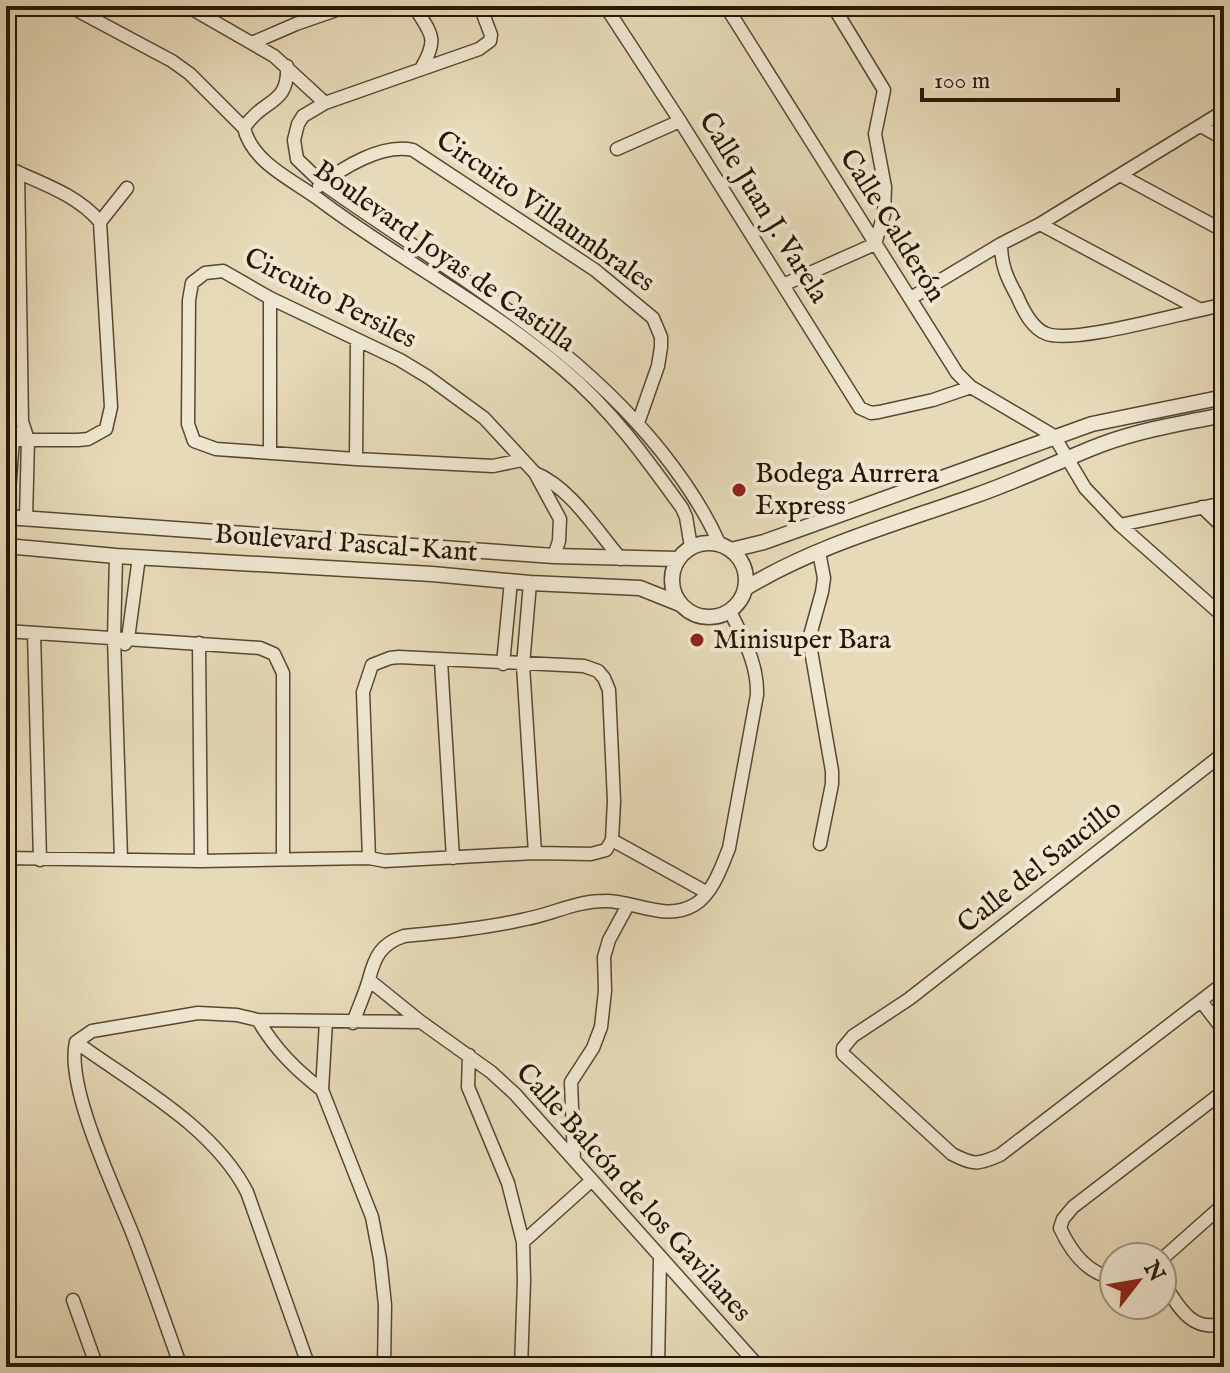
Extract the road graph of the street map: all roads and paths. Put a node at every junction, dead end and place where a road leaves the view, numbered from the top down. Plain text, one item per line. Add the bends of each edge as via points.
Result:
1 (69, 6) edge
2 (187, 6) edge
3 (348, 6) edge
4 (414, 6) edge
5 (480, 6) edge
6 (605, 6) edge
7 (726, 6) edge
8 (833, 6) edge
9 (252, 43) junction
10 (287, 66) junction
11 (422, 67) junction
12 (325, 103) junction
13 (1224, 111) edge
14 (680, 121) junction
15 (1201, 126) junction
16 (244, 128) junction
17 (1224, 139) edge
18 (617, 149) dead end
19 (12, 170) edge
20 (1120, 175) junction
21 (322, 183) junction
22 (127, 188) dead end
23 (310, 193) junction
24 (100, 222) junction
25 (1040, 224) junction
26 (1224, 231) edge
27 (875, 244) junction
28 (1001, 244) junction
29 (783, 285) junction
30 (270, 298) junction
31 (911, 298) junction
32 (1224, 305) edge
33 (1199, 309) junction
34 (357, 342) junction
35 (971, 387) junction
36 (1224, 397) edge
37 (1224, 415) edge
38 (22, 421) junction
39 (638, 423) junction
40 (1054, 436) junction
41 (9, 440) edge
42 (28, 440) junction
43 (270, 453) junction
44 (356, 459) junction
45 (522, 460) junction
46 (1068, 460) junction
47 (535, 473) junction
48 (1224, 503) edge
49 (1202, 507) junction
50 (6, 517) edge
51 (26, 518) junction
52 (1120, 525) junction
53 (1224, 528) edge
54 (6, 546) edge
55 (434, 547) junction
56 (691, 547) junction
57 (725, 547) junction
58 (819, 552) junction
59 (116, 556) junction
60 (554, 556) junction
61 (139, 557) junction
62 (621, 559) junction
63 (677, 559) junction
64 (432, 574) junction
65 (511, 581) junction
66 (530, 583) junction
67 (746, 588) junction
68 (680, 604) junction
69 (730, 611) junction
70 (1224, 617) edge
71 (6, 631) edge
72 (34, 633) junction
73 (114, 638) junction
74 (128, 639) junction
75 (199, 643) junction
76 (116, 658) junction
77 (441, 661) junction
78 (503, 664) junction
79 (523, 665) junction
80 (1224, 753) edge
81 (612, 840) junction
82 (820, 844) dead end
83 (535, 853) junction
84 (6, 858) edge
85 (369, 858) junction
86 (453, 858) junction
87 (121, 859) junction
88 (283, 859) junction
89 (40, 860) junction
90 (201, 861) junction
91 (706, 892) junction
92 (628, 905) junction
93 (369, 980) junction
94 (1224, 983) edge
95 (1201, 1001) junction
96 (258, 1020) junction
97 (326, 1021) junction
98 (421, 1022) junction
99 (353, 1023) junction
100 (1224, 1031) edge
101 (76, 1042) junction
102 (469, 1055) junction
103 (322, 1090) junction
104 (1224, 1091) edge
105 (574, 1160) junction
106 (591, 1181) junction
107 (1224, 1204) edge
108 (523, 1242) junction
109 (1178, 1245) edge
110 (660, 1259) junction
111 (1098, 1272) edge
112 (73, 1300) dead end
113 (1178, 1303) edge
114 (1224, 1323) edge
115 (97, 1367) edge
116 (181, 1367) edge
117 (309, 1367) edge
118 (384, 1367) edge
119 (521, 1367) edge
120 (658, 1367) edge
121 (759, 1367) edge

1 - 16 street, Boulevard Joyas de Castilla via 172,61
2 - 9 street
3 - 9 street
4 - 11 street via 433,41
5 - 11 street via 490,41
6 - 14 street, Calle Juan J. Varela
7 - 27 street, Calle Calderón
8 - 27 street via 884,90 875,134 885,198
9 - 10 street
10 - 12 street
10 - 16 street via 287,87
11 - 12 street
12 - 21 street, Boulevard Joyas de Castilla via 303,116 294,140 297,159
13 - 15 street
14 - 18 street
14 - 29 street, Calle Juan J. Varela
15 - 17 street
15 - 20 street
16 - 23 street, Boulevard Joyas de Castilla via 259,157
19 - 24 street via 83,204
19 - 38 street
20 - 25 street
20 - 26 street
21 - 23 street, Circuito Villaumbrales
21 - 39 street, Boulevard Joyas de Castilla via 548,338
21 - 39 street, Circuito Villaumbrales via 388,151 413,150 595,270 653,318 661,337 658,366
22 - 24 street
23 - 56 street, Boulevard Joyas de Castilla via 510,327 566,371 626,434 682,508
24 - 42 street via 109,424 88,439
25 - 28 street
25 - 33 street
27 - 29 street
27 - 31 street, Calle Calderón
28 - 31 street
28 - 33 street via 1001,263 1011,286 1045,333 1078,335
29 - 35 street, Calle Juan J. Varela via 860,408 871,413
30 - 34 street, Circuito Persiles
30 - 43 street
30 - 43 street, Circuito Persiles via 223,271 205,273 192,283 188,424 191,436 204,446
31 - 35 street, Calle Calderón via 945,357
32 - 33 street
34 - 44 street
34 - 45 street, Circuito Persiles via 428,377 484,418
35 - 40 street, Calle Calderón
36 - 40 street
37 - 46 street via 1143,431
38 - 41 street
38 - 42 street
39 - 57 street, Boulevard Joyas de Castilla
40 - 46 street
40 - 57 street via 764,542
41 - 42 street
41 - 50 street
42 - 51 street
43 - 44 street, Circuito Persiles
44 - 45 street, Circuito Persiles via 467,466
45 - 47 street, Circuito Persiles
46 - 52 street via 1085,488
46 - 58 street
47 - 60 street, Circuito Persiles via 560,519
47 - 62 street, Circuito Persiles via 563,491
48 - 49 street
49 - 52 street
49 - 53 street
50 - 51 street, Boulevard Pascal-Kant
51 - 55 street, Boulevard Pascal-Kant
52 - 70 street
54 - 59 street, Boulevard Pascal-Kant
55 - 60 street, Boulevard Pascal-Kant
55 - 64 street
56 - 57 street via 704,542
56 - 63 street
57 - 67 street via 741,561
58 - 67 street
58 - 82 street via 824,578 809,639 832,784
59 - 61 street, Boulevard Pascal-Kant
59 - 73 street
60 - 62 street, Boulevard Pascal-Kant
61 - 64 street, Boulevard Pascal-Kant
61 - 74 street
62 - 63 street, Boulevard Pascal-Kant
63 - 68 street via 671,574
64 - 65 street, Boulevard Pascal-Kant
65 - 66 street, Boulevard Pascal-Kant
65 - 78 street
66 - 68 street, Boulevard Pascal-Kant via 640,588
66 - 79 street
67 - 69 street
68 - 69 street via 704,617
69 - 91 street via 754,661 757,695 729,848
71 - 72 street
72 - 73 street
72 - 89 street
73 - 74 street
73 - 76 street
74 - 75 street
74 - 76 street
75 - 88 street via 260,648 278,660 283,673
75 - 90 street
76 - 87 street
77 - 78 street
77 - 85 street via 390,658 368,672 362,724
77 - 86 street
78 - 79 street
79 - 81 street via 584,666 604,678 610,701
79 - 83 street
80 - 95 street, Calle del Saucillo via 846,1042 843,1054 952,1154 971,1163 985,1162
81 - 83 street via 606,850 591,854
81 - 91 street
83 - 86 street
84 - 89 street
85 - 86 street
85 - 88 street
87 - 89 street
87 - 90 street
88 - 90 street
91 - 92 street via 693,906 676,910
92 - 93 street via 605,900 581,903 528,919 404,936 378,952
92 - 105 street via 604,957 601,1027 571,1082
93 - 98 street, Calle Balcón de los Gavilanes
93 - 99 street
94 - 95 street
95 - 100 street
96 - 97 street
96 - 101 street via 198,1013 92,1031
96 - 103 street via 287,1061
97 - 99 street
97 - 103 street
98 - 99 street
98 - 102 street, Calle Balcón de los Gavilanes
101 - 116 street via 75,1077
101 - 117 street via 201,1133 238,1175
102 - 105 street, Calle Balcón de los Gavilanes via 515,1094
102 - 108 street via 468,1087 508,1183
103 - 118 street via 372,1217 385,1305
104 - 111 street via 1063,1219 1060,1228 1066,1242
105 - 106 street, Calle Balcón de los Gavilanes
106 - 108 street
106 - 110 street, Calle Balcón de los Gavilanes
107 - 109 street
108 - 119 street
110 - 120 street
110 - 121 street, Calle Balcón de los Gavilanes
112 - 115 street
113 - 114 street via 1191,1321 1204,1326

